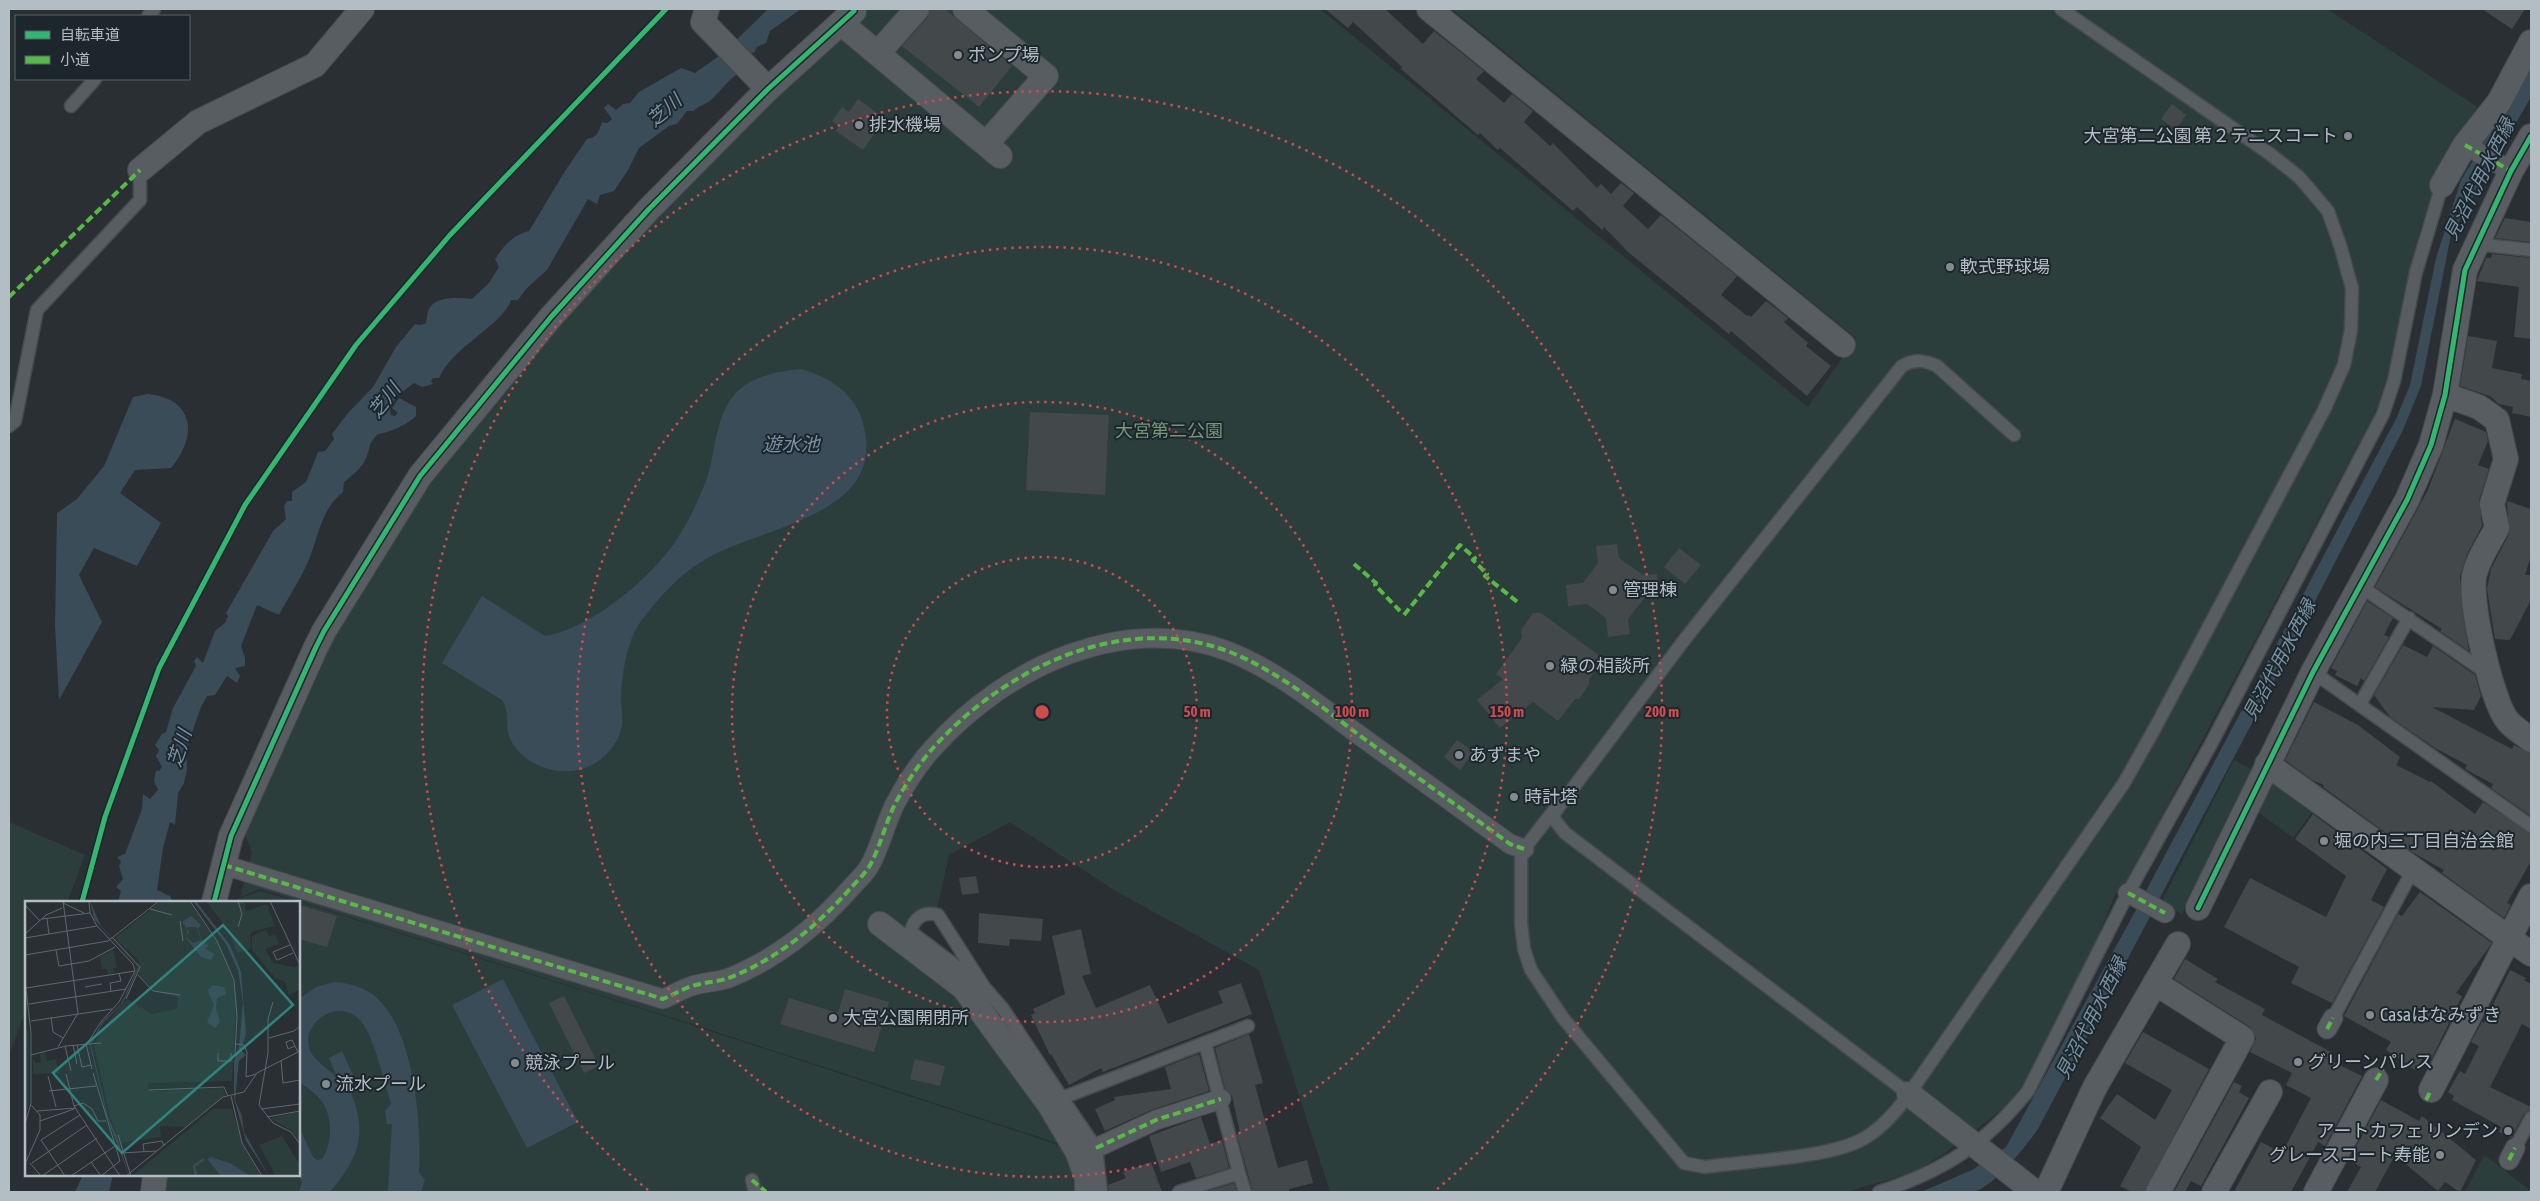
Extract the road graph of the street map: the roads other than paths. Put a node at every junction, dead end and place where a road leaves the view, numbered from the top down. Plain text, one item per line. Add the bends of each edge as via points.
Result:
1 (362, 9) edge
2 (917, 9) edge
3 (965, 9) edge
4 (1429, 9) edge
5 (2061, 9) edge
6 (705, 15) edge
7 (2531, 42) edge
8 (878, 53) junction
9 (94, 80) edge
10 (768, 89) junction
11 (71, 106) dead end
12 (2531, 136) edge
13 (2465, 145) junction
14 (140, 170) joint
15 (2511, 171) junction
16 (2442, 185) joint
17 (2476, 244) junction
18 (2531, 250) edge
19 (1843, 346) dead end
20 (2445, 395) junction
21 (9, 426) edge
22 (2014, 436) dead end
23 (2360, 586) junction
24 (2409, 618) junction
25 (2313, 672) junction
26 (2487, 673) junction
27 (2360, 704) junction
28 (2531, 740) edge
29 (2267, 764) junction
30 (1558, 805) junction
31 (2531, 826) edge
32 (1524, 849) junction
33 (224, 864) junction
34 (2413, 870) junction
35 (2130, 894) junction
36 (2531, 896) edge
37 (214, 901) edge
38 (2198, 908) dead end
39 (2164, 913) dead end
40 (880, 924) dead end
41 (2509, 938) junction
42 (2178, 944) dead end
43 (2531, 954) edge
44 (2155, 983) junction
45 (984, 987) junction
46 (2330, 1024) dead end
47 (1248, 1026) dead end
48 (1205, 1043) junction
49 (2380, 1075) dead end
50 (2270, 1092) dead end
51 (1909, 1094) junction
52 (2428, 1095) dead end
53 (1062, 1098) junction
54 (1221, 1099) junction
55 (2531, 1118) edge
56 (1096, 1148) junction
57 (1979, 1149) junction
58 (2512, 1154) dead end
59 (1240, 1173) junction
60 (155, 1176) edge
61 (2030, 1189) edge
62 (153, 1192) edge
63 (1087, 1192) edge
64 (1101, 1192) edge
65 (1179, 1192) edge
66 (1245, 1192) edge
67 (1879, 1192) edge
68 (2158, 1192) edge
69 (2214, 1192) edge
70 (2316, 1192) edge

1 - 14 street via 315,65 198,122
2 - 8 street
3 - 8 street via 1046,76 993,150
4 - 19 street
5 - 51 lane via 2299,177 2328,211 2340,245 2352,288 2351,330 2344,365 2324,410 2155,728 2118,791
6 - 10 street
7 - 13 street via 2499,102
8 - 10 street via 848,17
9 - 11 lane
10 - 33 street via 649,209 551,317 420,476 324,631 231,836
12 - 15 street
13 - 15 street
13 - 16 street
14 - 21 lane via 140,200 38,310 15,421
15 - 17 street
16 - 35 lane via 2416,272 2394,380 2383,414
17 - 18 lane
17 - 20 street via 2465,270
20 - 23 street via 2431,446 2407,500
20 - 26 street via 2479,407 2497,420 2506,459 2492,504 2497,528 2474,576 2474,597
22 - 30 lane via 1937,366 1926,361 1912,361 1902,366
23 - 24 lane
23 - 25 street
24 - 26 lane
24 - 27 lane
25 - 27 lane
25 - 29 street
26 - 28 street via 2507,720
27 - 31 lane
29 - 34 street
29 - 38 street
30 - 32 lane
30 - 51 lane via 1554,819 1565,833
32 - 33 street via 1510,844 1330,713 1265,670 1230,652 1193,642 1157,639 1122,640 1056,658 992,696 964,717 933,748 896,802 868,868 823,918 772,958 726,979 694,985 663,999
32 - 51 lane via 1521,857 1520,923 1531,970 1563,1018 1684,1163 1705,1167 1838,1148 1860,1141 1879,1127 1896,1113
33 - 37 street
34 - 41 street
34 - 46 lane
35 - 39 street
35 - 57 lane via 2028,1091
36 - 41 street
40 - 63 street via 964,988 1049,1104 1078,1153 1087,1179
41 - 43 street
41 - 52 street
42 - 44 street
44 - 61 street via 2095,1087
44 - 68 street via 2242,1038
45 - 45 lane via 911,932 915,921 926,914 938,915
45 - 53 lane via 1003,1009
47 - 48 lane
48 - 53 lane
48 - 54 lane
49 - 70 street
50 - 69 street
51 - 57 street
53 - 56 lane
54 - 56 street via 1156,1120
54 - 59 lane
55 - 58 lane
56 - 64 lane
57 - 61 street
57 - 67 lane via 1917,1180
59 - 65 lane
59 - 66 lane
60 - 62 street

